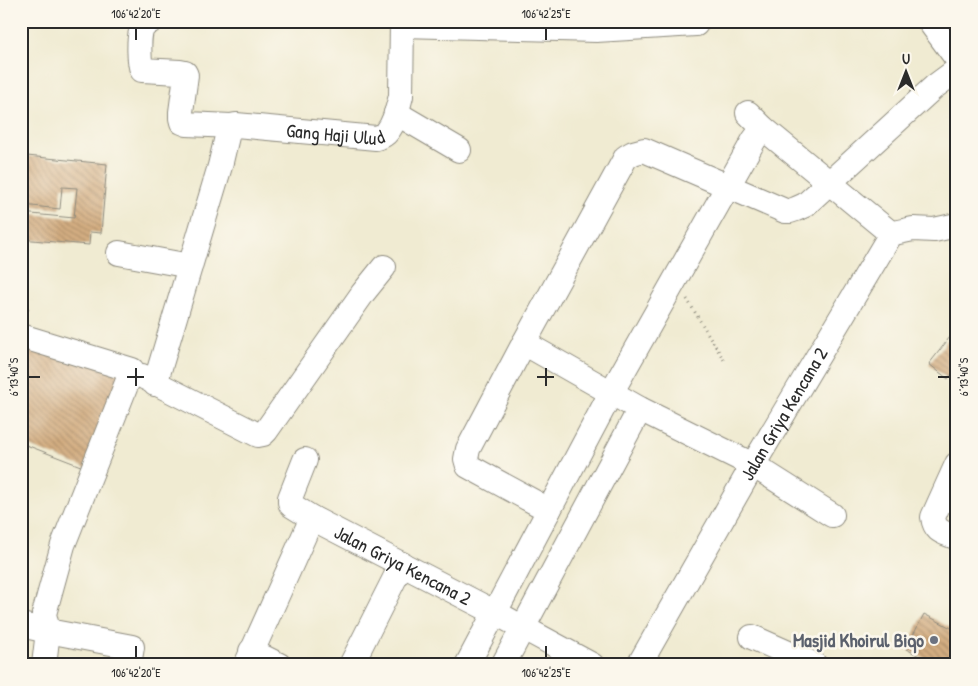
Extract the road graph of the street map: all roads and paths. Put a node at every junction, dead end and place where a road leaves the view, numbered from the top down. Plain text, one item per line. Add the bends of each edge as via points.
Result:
1 (151, 21) edge
2 (696, 21) edge
3 (929, 21) edge
4 (402, 23) edge
5 (957, 59) edge
6 (957, 70) edge
7 (396, 113) junction
8 (230, 127) junction
9 (459, 150) dead end
10 (829, 182) junction
11 (728, 186) junction
12 (957, 225) edge
13 (889, 234) junction
14 (119, 253) dead end
15 (190, 266) junction
16 (384, 267) dead end
17 (676, 279) junction
18 (21, 336) edge
19 (524, 343) junction
20 (725, 362) dead end
21 (132, 370) junction
22 (155, 384) junction
23 (611, 393) junction
24 (640, 409) junction
25 (305, 460) dead end
26 (957, 464) edge
27 (752, 465) junction
28 (549, 510) junction
29 (832, 515) dead end
30 (312, 518) junction
31 (957, 538) edge
32 (402, 564) junction
33 (494, 612) junction
34 (21, 625) edge
35 (523, 628) junction
36 (48, 631) junction
37 (752, 637) dead end
38 (248, 658) edge
39 (44, 665) edge
40 (129, 665) edge
41 (279, 665) edge
42 (352, 665) edge
43 (467, 665) edge
44 (503, 665) edge
45 (592, 665) edge
46 (639, 665) edge
47 (814, 665) edge

1 - 8 street, Gang Haji Ulud via 140,33 142,70 186,75 182,122
2 - 4 street via 696,24 596,30
3 - 5 street
4 - 7 street, Gang Haji Ulud via 401,96
6 - 10 street
7 - 8 street, Gang Haji Ulud via 386,134 376,138
7 - 9 street
8 - 15 street
10 - 11 street via 805,205 790,211
10 - 11 street, Jalan Griya Kencana 2 via 755,121 754,140
10 - 13 street, Jalan Griya Kencana 2
11 - 17 street, Jalan Griya Kencana 2
11 - 19 street via 644,150 626,157
12 - 13 street
13 - 27 street, Jalan Griya Kencana 2
14 - 15 street
15 - 22 street
16 - 22 street via 263,434 258,435
17 - 20 path
17 - 23 street, Jalan Griya Kencana 2
18 - 21 street
19 - 23 street
19 - 28 street via 468,449 466,459 468,466
21 - 22 street
21 - 36 street via 63,545 44,614
23 - 24 street
23 - 28 street, Jalan Griya Kencana 2
24 - 27 street
24 - 35 street
25 - 30 street, Jalan Griya Kencana 2 via 290,502
26 - 31 street via 934,517 934,525
27 - 29 street
27 - 46 street, Jalan Griya Kencana 2
28 - 33 street, Jalan Griya Kencana 2
30 - 32 street, Jalan Griya Kencana 2
30 - 38 street, Jalan Griya Kencana 2
32 - 33 street, Jalan Griya Kencana 2
32 - 42 street
33 - 35 street, Jalan Griya Kencana 2
33 - 43 street, Jalan Griya Kencana 2
34 - 36 street
35 - 44 street
35 - 45 street, Jalan Griya Kencana 2
36 - 39 street
36 - 40 street via 132,647
37 - 47 street
38 - 41 street

